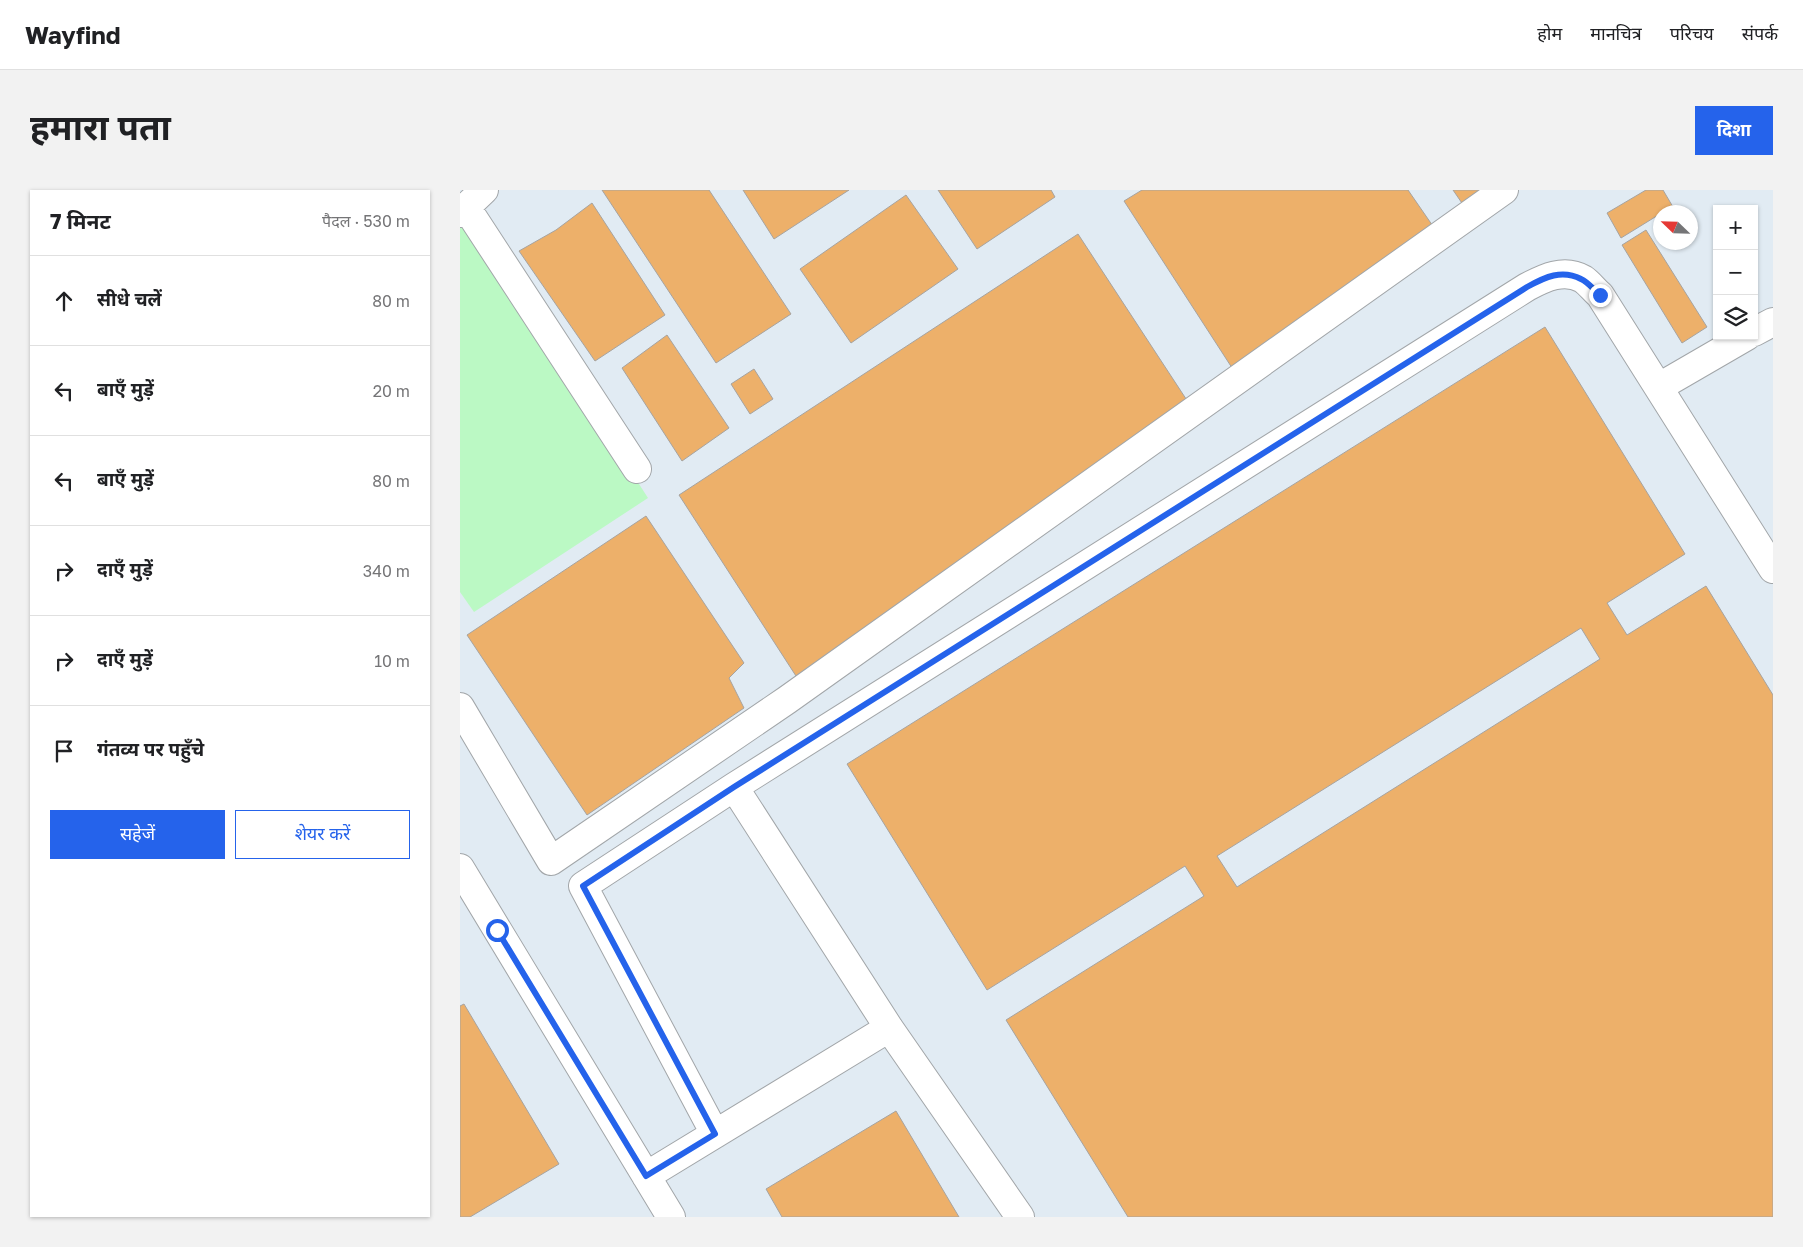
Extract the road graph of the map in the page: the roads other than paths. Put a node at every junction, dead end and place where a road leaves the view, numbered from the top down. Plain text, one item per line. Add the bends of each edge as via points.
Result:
1 (1504, 190) edge
2 (470, 203) edge
3 (1773, 322) edge
4 (1758, 330) edge
5 (1740, 340) edge
6 (1659, 387) junction
7 (637, 469) dead end
8 (1773, 569) edge
9 (460, 707) edge
10 (734, 787) junction
11 (460, 868) edge
12 (889, 1028) junction
13 (715, 1134) junction
14 (646, 1176) junction
15 (671, 1217) edge
16 (1020, 1217) edge

1 - 9 street via 787,700 551,861
2 - 7 street
3 - 4 street
5 - 6 street
6 - 8 street
6 - 10 street via 1600,295 1582,279 1564,274 1547,276
10 - 12 street
10 - 13 street via 583,886
11 - 14 street
12 - 13 street
12 - 16 street
13 - 14 street
14 - 15 street

